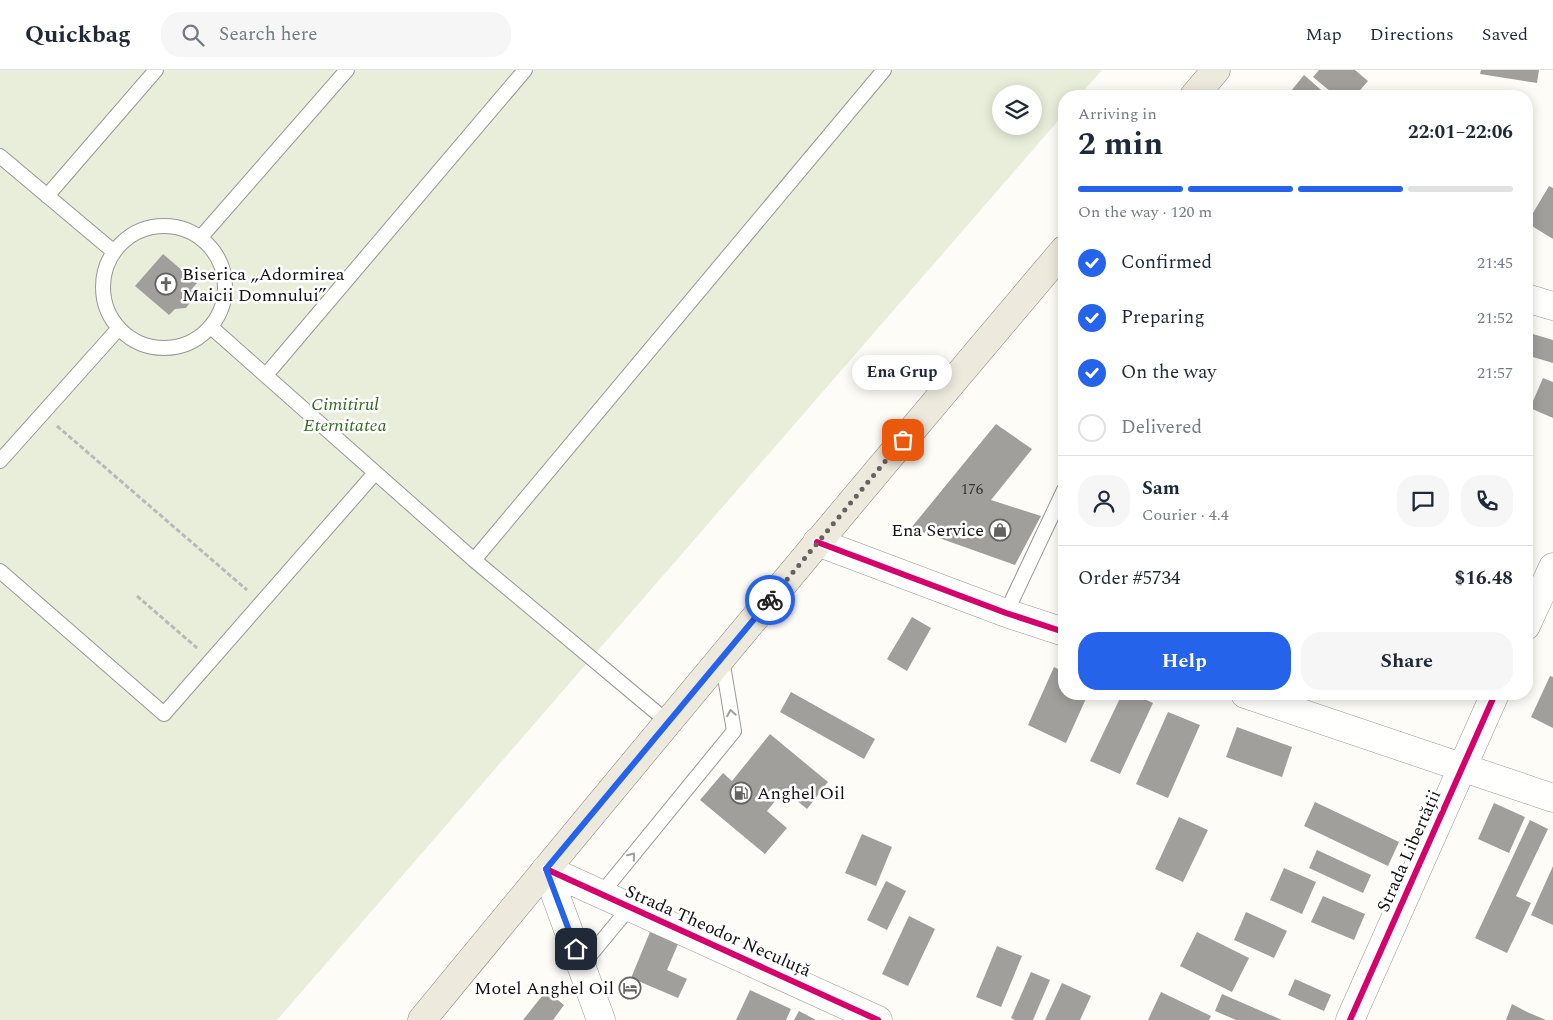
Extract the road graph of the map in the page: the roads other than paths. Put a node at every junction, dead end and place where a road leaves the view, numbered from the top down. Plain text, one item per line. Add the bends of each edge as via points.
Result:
1 (156, 70) edge
2 (347, 70) edge
3 (525, 70) edge
4 (884, 70) edge
5 (1216, 70) edge
6 (1199, 90) edge
7 (0, 156) edge
8 (47, 196) junction
9 (201, 237) junction
10 (113, 251) junction
11 (1058, 257) edge
12 (1533, 300) edge
13 (1553, 306) edge
14 (212, 327) junction
15 (119, 328) junction
16 (266, 375) junction
17 (0, 461) edge
18 (375, 473) junction
19 (1058, 503) edge
20 (817, 542) junction
21 (474, 560) junction
22 (1553, 567) edge
23 (0, 571) edge
24 (1533, 611) edge
25 (1006, 613) junction
26 (1058, 630) edge
27 (722, 659) junction
28 (1263, 700) edge
29 (1493, 700) edge
30 (669, 723) junction
31 (1462, 768) junction
32 (1553, 798) edge
33 (546, 869) junction
34 (601, 894) junction
35 (630, 907) junction
36 (582, 965) junction
37 (422, 1020) edge
38 (601, 1020) edge
39 (878, 1020) edge
40 (1350, 1020) edge

1 - 8 lane
2 - 9 lane
3 - 16 lane
4 - 21 lane
5 - 6 main road
7 - 8 lane
8 - 10 lane
9 - 10 lane via 182,227 154,225 129,235
9 - 14 lane via 221,261 226,282 223,308
10 - 15 lane via 102,285 105,306
11 - 20 main road
12 - 13 street
14 - 15 lane via 190,343 170,348 136,342
14 - 16 lane
15 - 17 lane
16 - 18 lane
18 - 21 lane
18 - 23 lane via 164,714
19 - 25 lane
20 - 25 street
20 - 27 main road
21 - 30 lane
22 - 24 street
25 - 26 street
27 - 30 main road
34 -> 27 lane via 734,731
28 - 31 street
29 - 31 street, Strada Libertății
30 - 33 main road
31 - 32 street
31 - 40 street, Strada Libertății
33 - 34 street, Strada Theodor Neculuță
33 - 36 street
33 - 37 main road
34 - 35 street, Strada Theodor Neculuță
35 - 36 lane
35 - 39 street, Strada Theodor Neculuță
36 - 38 street

